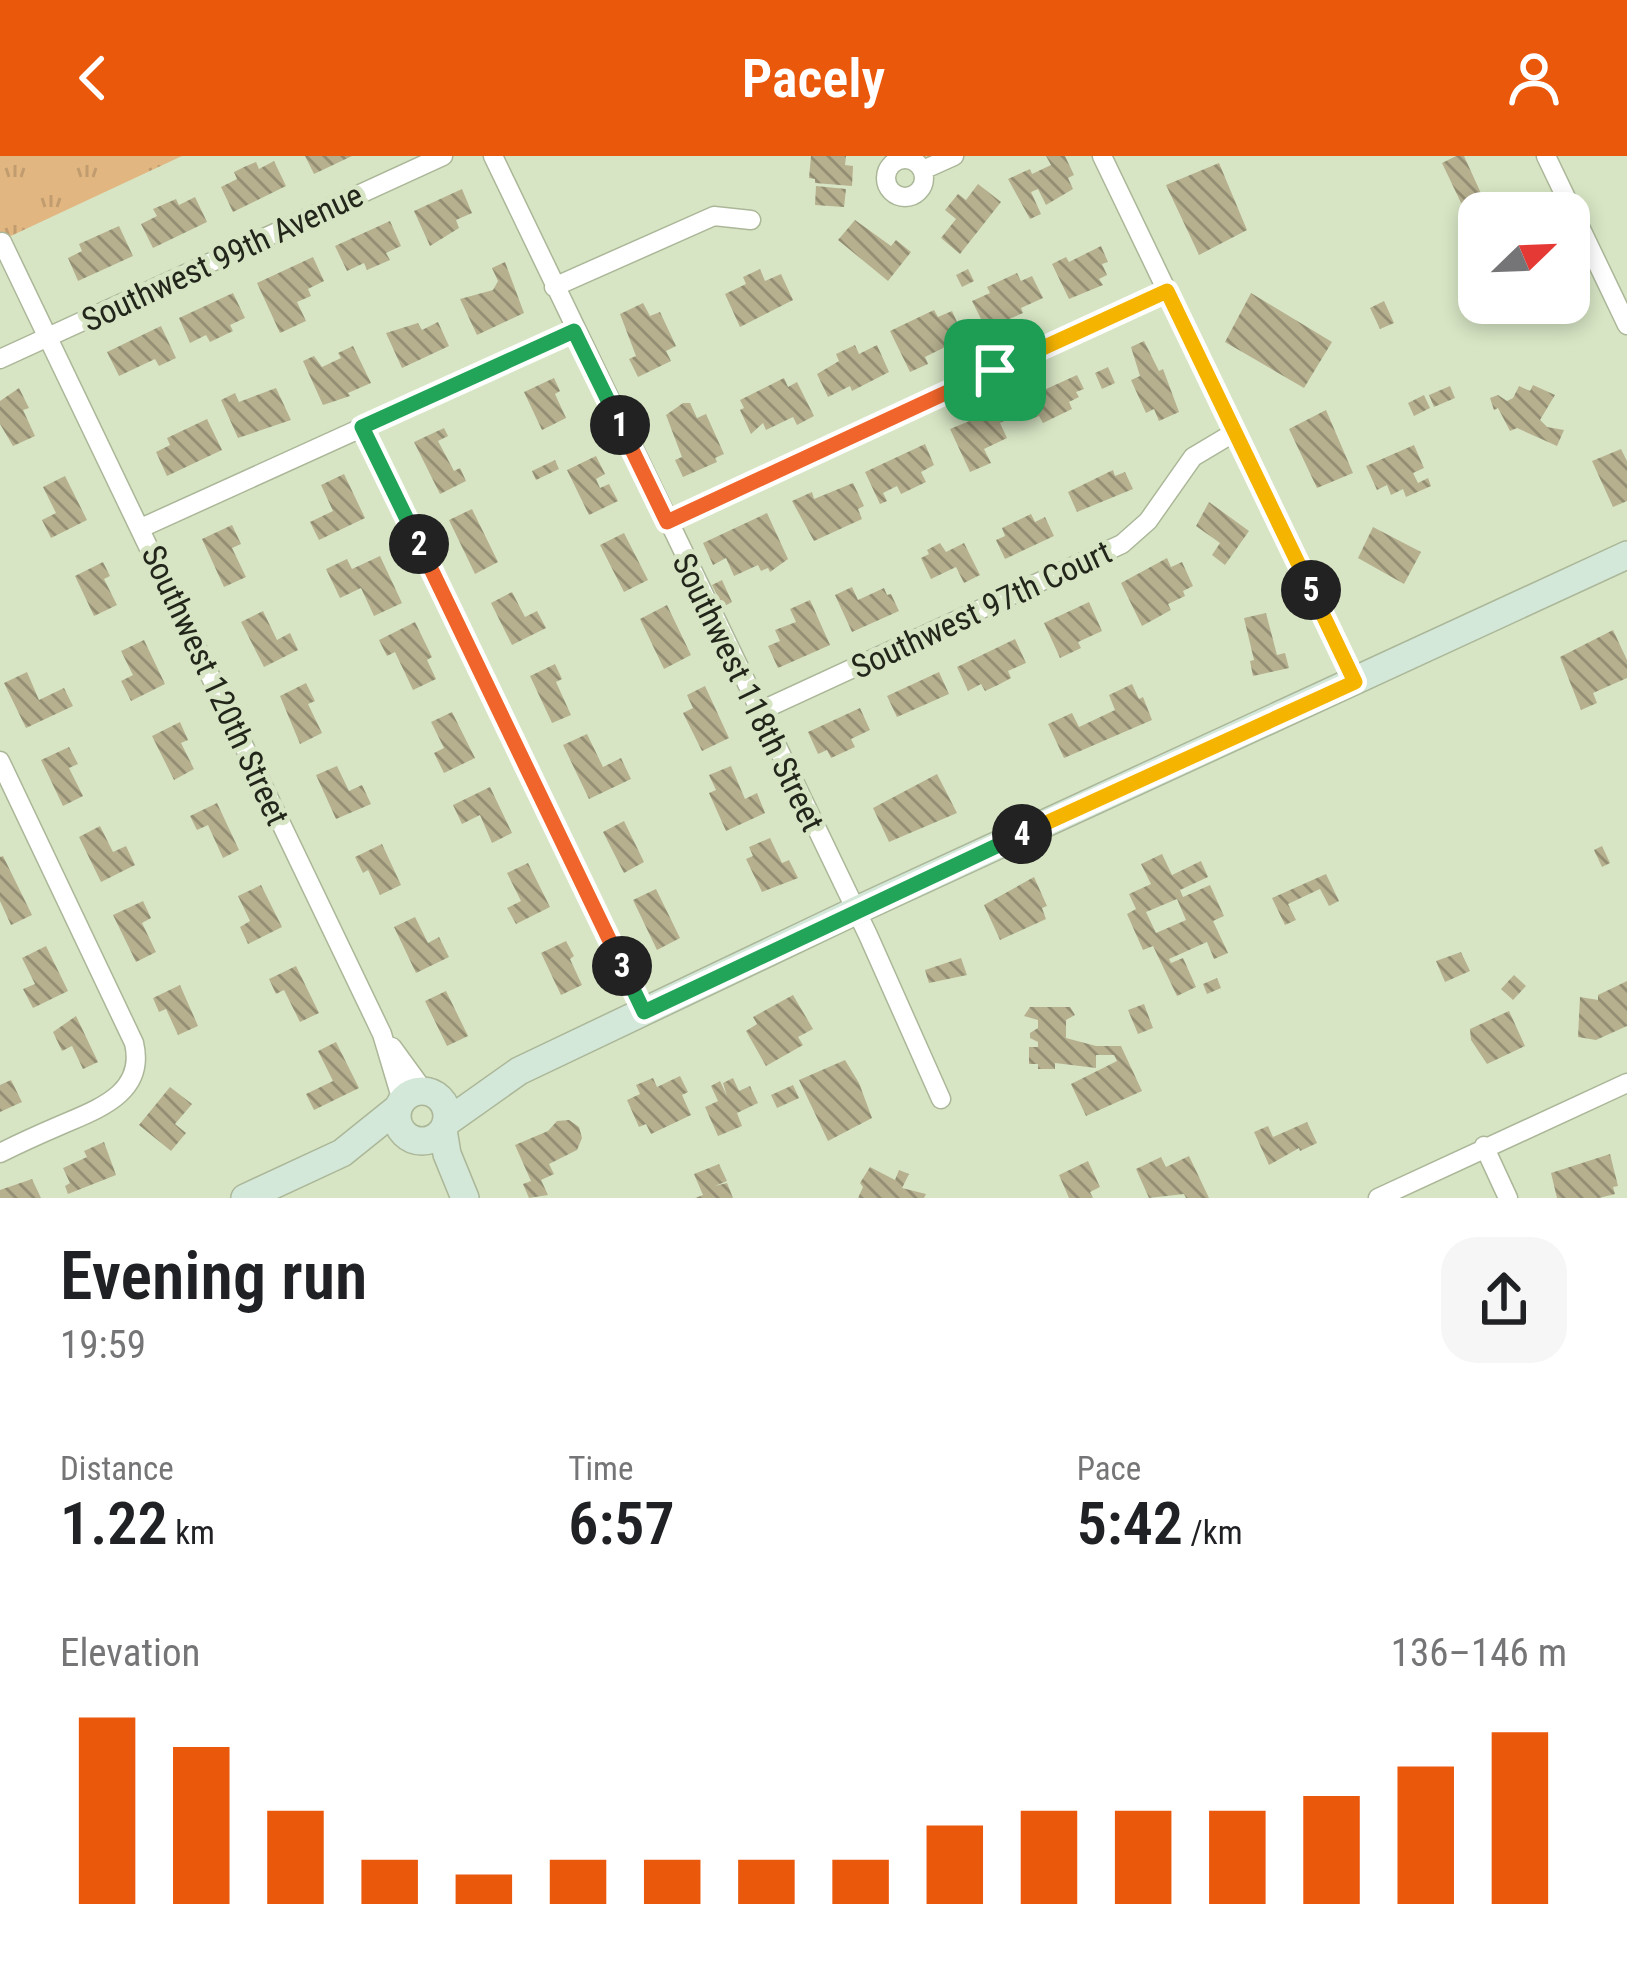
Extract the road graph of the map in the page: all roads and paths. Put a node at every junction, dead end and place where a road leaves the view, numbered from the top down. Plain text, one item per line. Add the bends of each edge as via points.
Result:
1 (443, 156) edge
2 (493, 156) edge
3 (954, 156) edge
4 (1102, 156) edge
5 (1546, 156) edge
6 (923, 170) dead end
7 (751, 220) dead end
8 (2, 242) edge
9 (554, 287) junction
10 (1167, 291) junction
11 (1627, 325) edge
12 (574, 331) junction
13 (48, 337) junction
14 (0, 359) edge
15 (362, 427) junction
16 (1234, 432) junction
17 (667, 522) junction
18 (141, 529) junction
19 (1627, 555) edge
20 (1355, 682) junction
21 (758, 712) junction
22 (0, 761) edge
23 (855, 911) junction
24 (644, 1012) junction
25 (519, 1071) junction
26 (1627, 1083) edge
27 (414, 1098) junction
28 (941, 1099) dead end
29 (445, 1126) junction
30 (411, 1138) junction
31 (1484, 1146) junction
32 (0, 1153) edge
33 (342, 1153) junction
34 (245, 1198) edge
35 (452, 1198) edge
36 (465, 1198) edge
37 (1378, 1198) edge
38 (1508, 1198) edge

1 - 13 street, Southwest 99th Avenue
2 - 9 street, Southwest 118th Street
3 - 6 street
4 - 10 street
5 - 11 street
7 - 9 street via 714,216
8 - 13 street, Southwest 120th Street
9 - 12 street, Southwest 118th Street
10 - 16 street
10 - 17 street
12 - 15 street
12 - 17 street, Southwest 118th Street
13 - 14 street, Southwest 99th Avenue
13 - 18 street, Southwest 120th Street
15 - 18 street
15 - 24 street
16 - 20 street
16 - 21 street, Southwest 97th Court via 1192,457 1123,544
17 - 21 street, Southwest 118th Street
18 - 27 street, Southwest 120th Street
19 - 20 street
20 - 23 street
21 - 23 street, Southwest 118th Street
22 - 32 street via 137,1062 130,1082 104,1106
23 - 24 street
23 - 28 street, Southwest 118th Street
24 - 25 street
25 - 27 street
25 - 29 street
26 - 31 street
27 - 29 street via 445,1105
27 - 30 street via 398,1124
27 - 33 street
29 - 30 street via 430,1140
29 - 36 street
30 - 33 street
30 - 35 street
31 - 37 street
31 - 38 street
33 - 34 street

